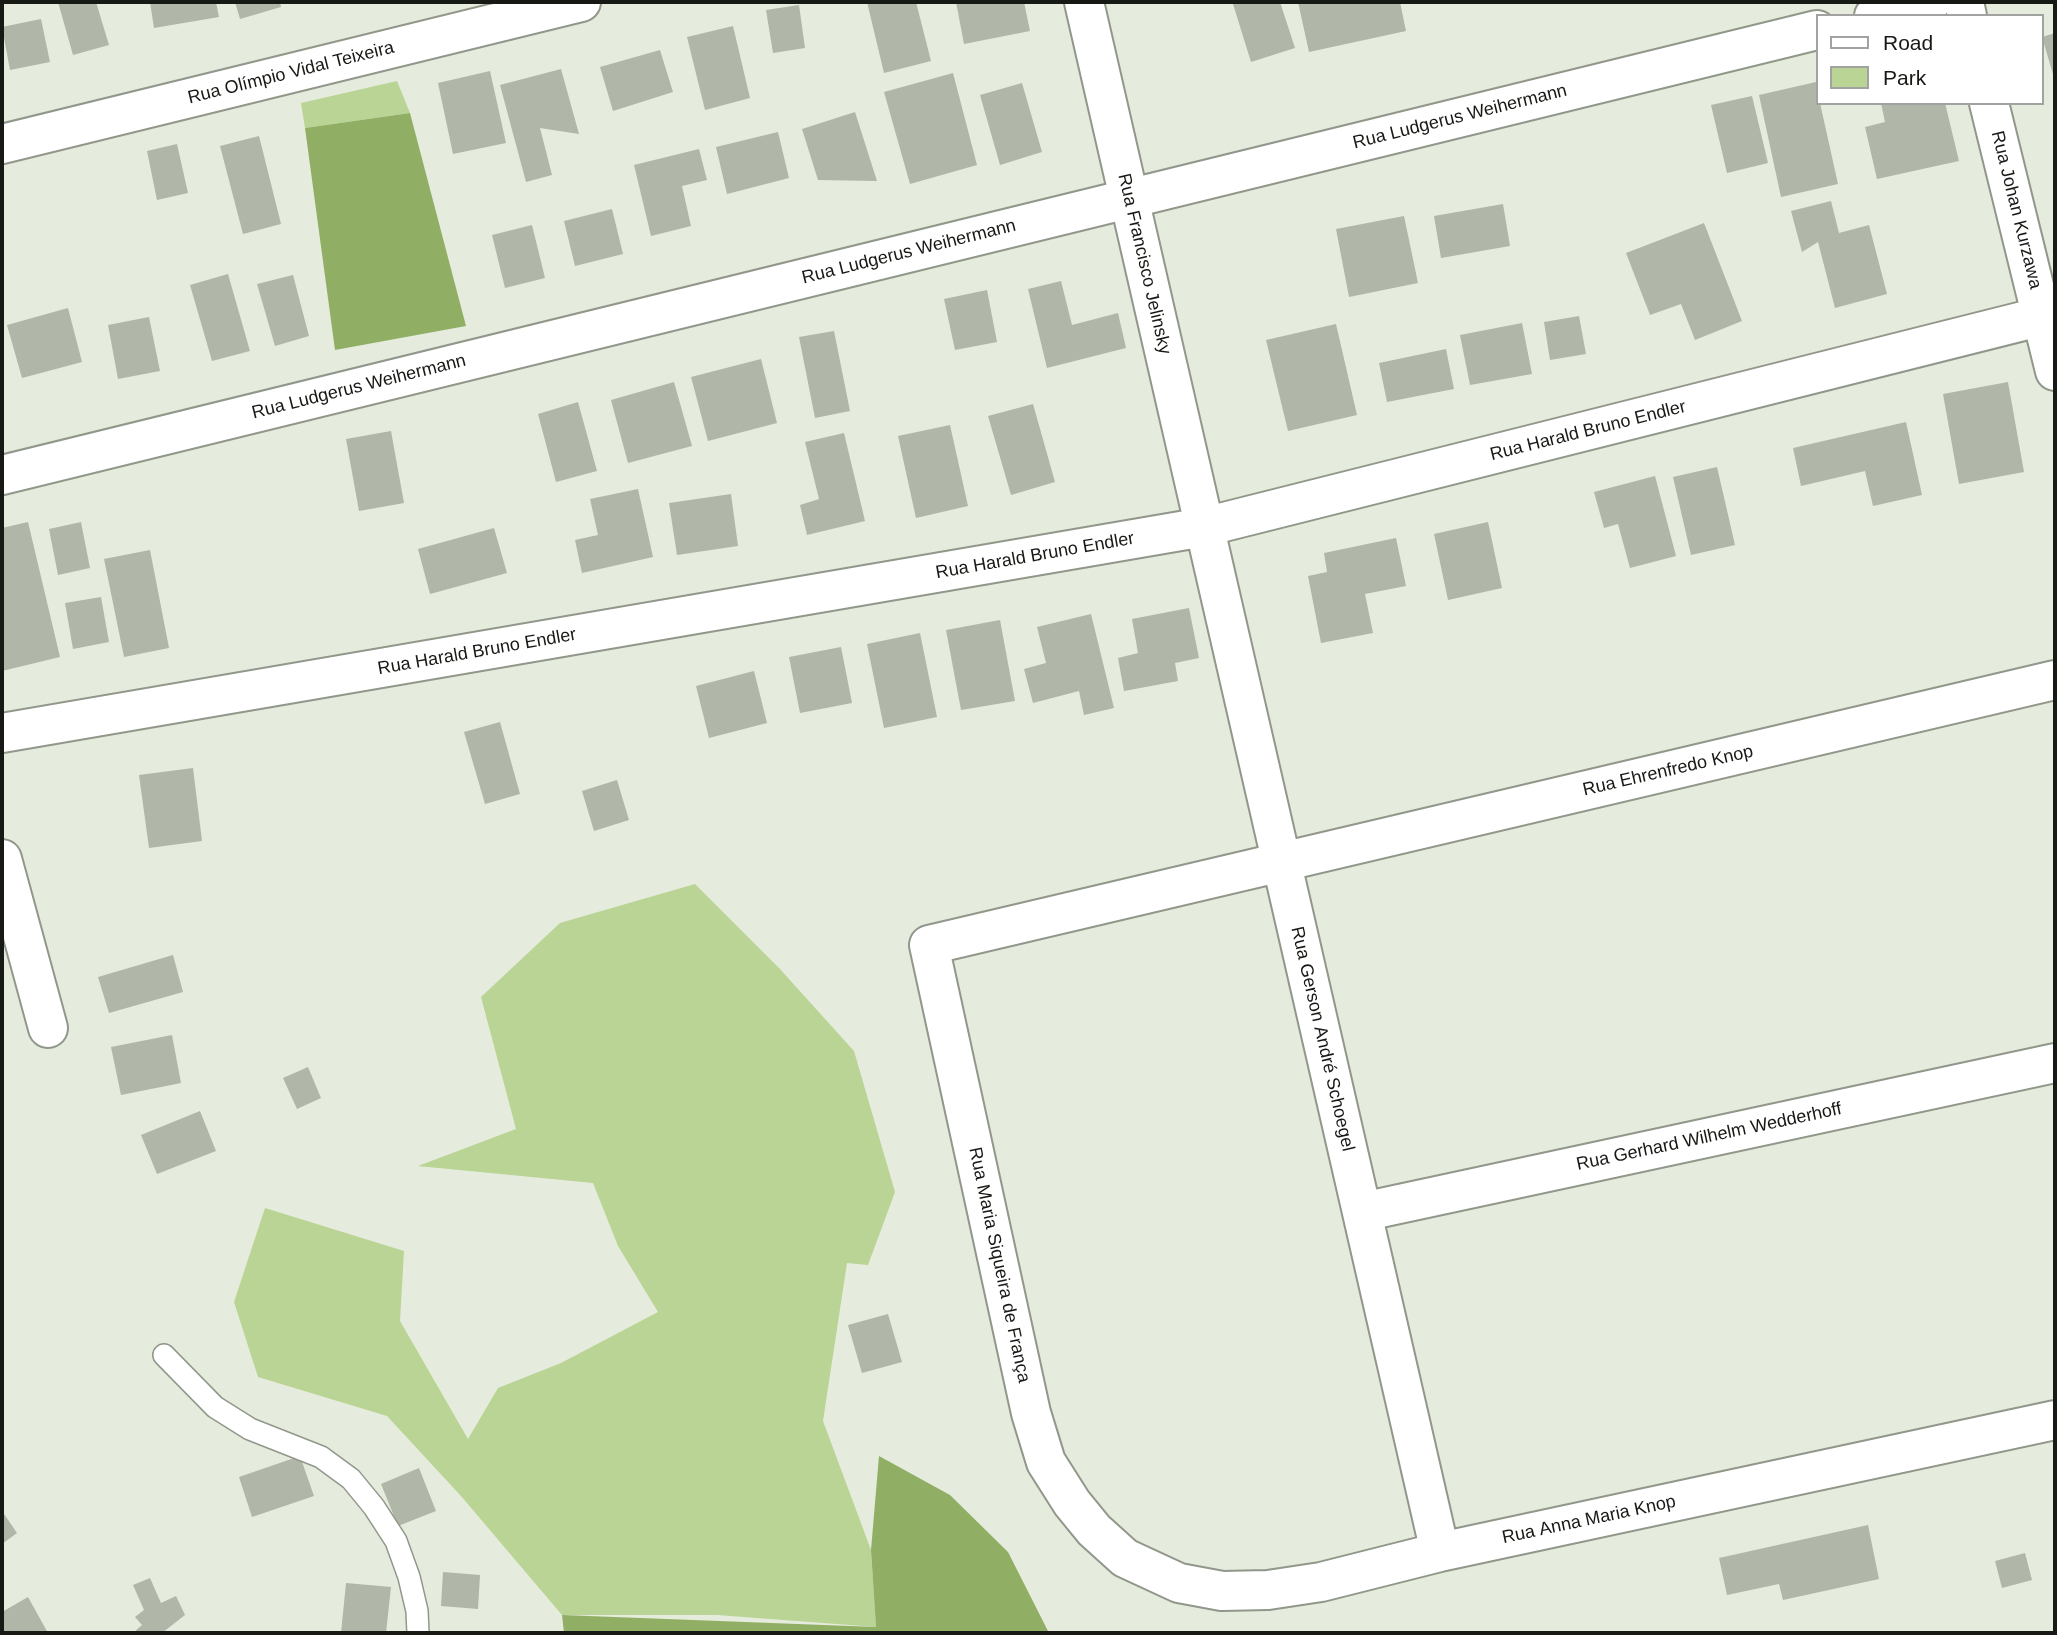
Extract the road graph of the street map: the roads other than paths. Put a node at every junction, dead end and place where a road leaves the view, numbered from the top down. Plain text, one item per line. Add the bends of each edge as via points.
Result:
1 (581, 2) edge
2 (1084, 2) edge
3 (1931, 2) edge
4 (1882, 14) edge
5 (1815, 30) edge
6 (1990, 105) edge
7 (2, 144) edge
8 (1129, 198) junction
9 (2049, 314) edge
10 (2055, 371) edge
11 (2, 475) edge
12 (1204, 527) junction
13 (2055, 680) edge
14 (2, 733) edge
15 (2, 859) edge
16 (1281, 862) junction
17 (929, 945) joint
18 (48, 1028) dead end
19 (2055, 1063) edge
20 (1362, 1212) junction
21 (164, 1355) dead end
22 (2055, 1420) edge
23 (1440, 1552) junction
24 (1125, 1558) joint
25 (418, 1633) edge

1 - 7 street, Rua Olímpio Vidal Teixeira
2 - 8 street, Rua Francisco Jelinsky
3 - 4 street
5 - 8 street, Rua Ludgerus Weihermann
6 - 9 street, Rua Johan Kurzawa
8 - 11 street, Rua Ludgerus Weihermann
8 - 12 street, Rua Francisco Jelinsky
9 - 10 street, Rua Johan Kurzawa
9 - 12 street, Rua Harald Bruno Endler
12 - 14 street, Rua Harald Bruno Endler
12 - 16 street, Rua Gerson André Schoegel
13 - 16 street, Rua Ehrenfredo Knop
15 - 18 street
16 - 17 street, Rua Ehrenfredo Knop
16 - 20 street, Rua Gerson André Schoegel
17 - 24 street, Rua Maria Siqueira de França via 1031,1413 1046,1462 1094,1530
19 - 20 street, Rua Gerhard Wilhelm Wedderhoff
20 - 23 street, Rua Gerson André Schoegel
21 - 25 lane via 215,1407 250,1429 321,1457 351,1479 396,1541 409,1577
22 - 23 street, Rua Anna Maria Knop
23 - 24 street, Rua Anna Maria Knop via 1321,1582 1222,1591 1179,1583

